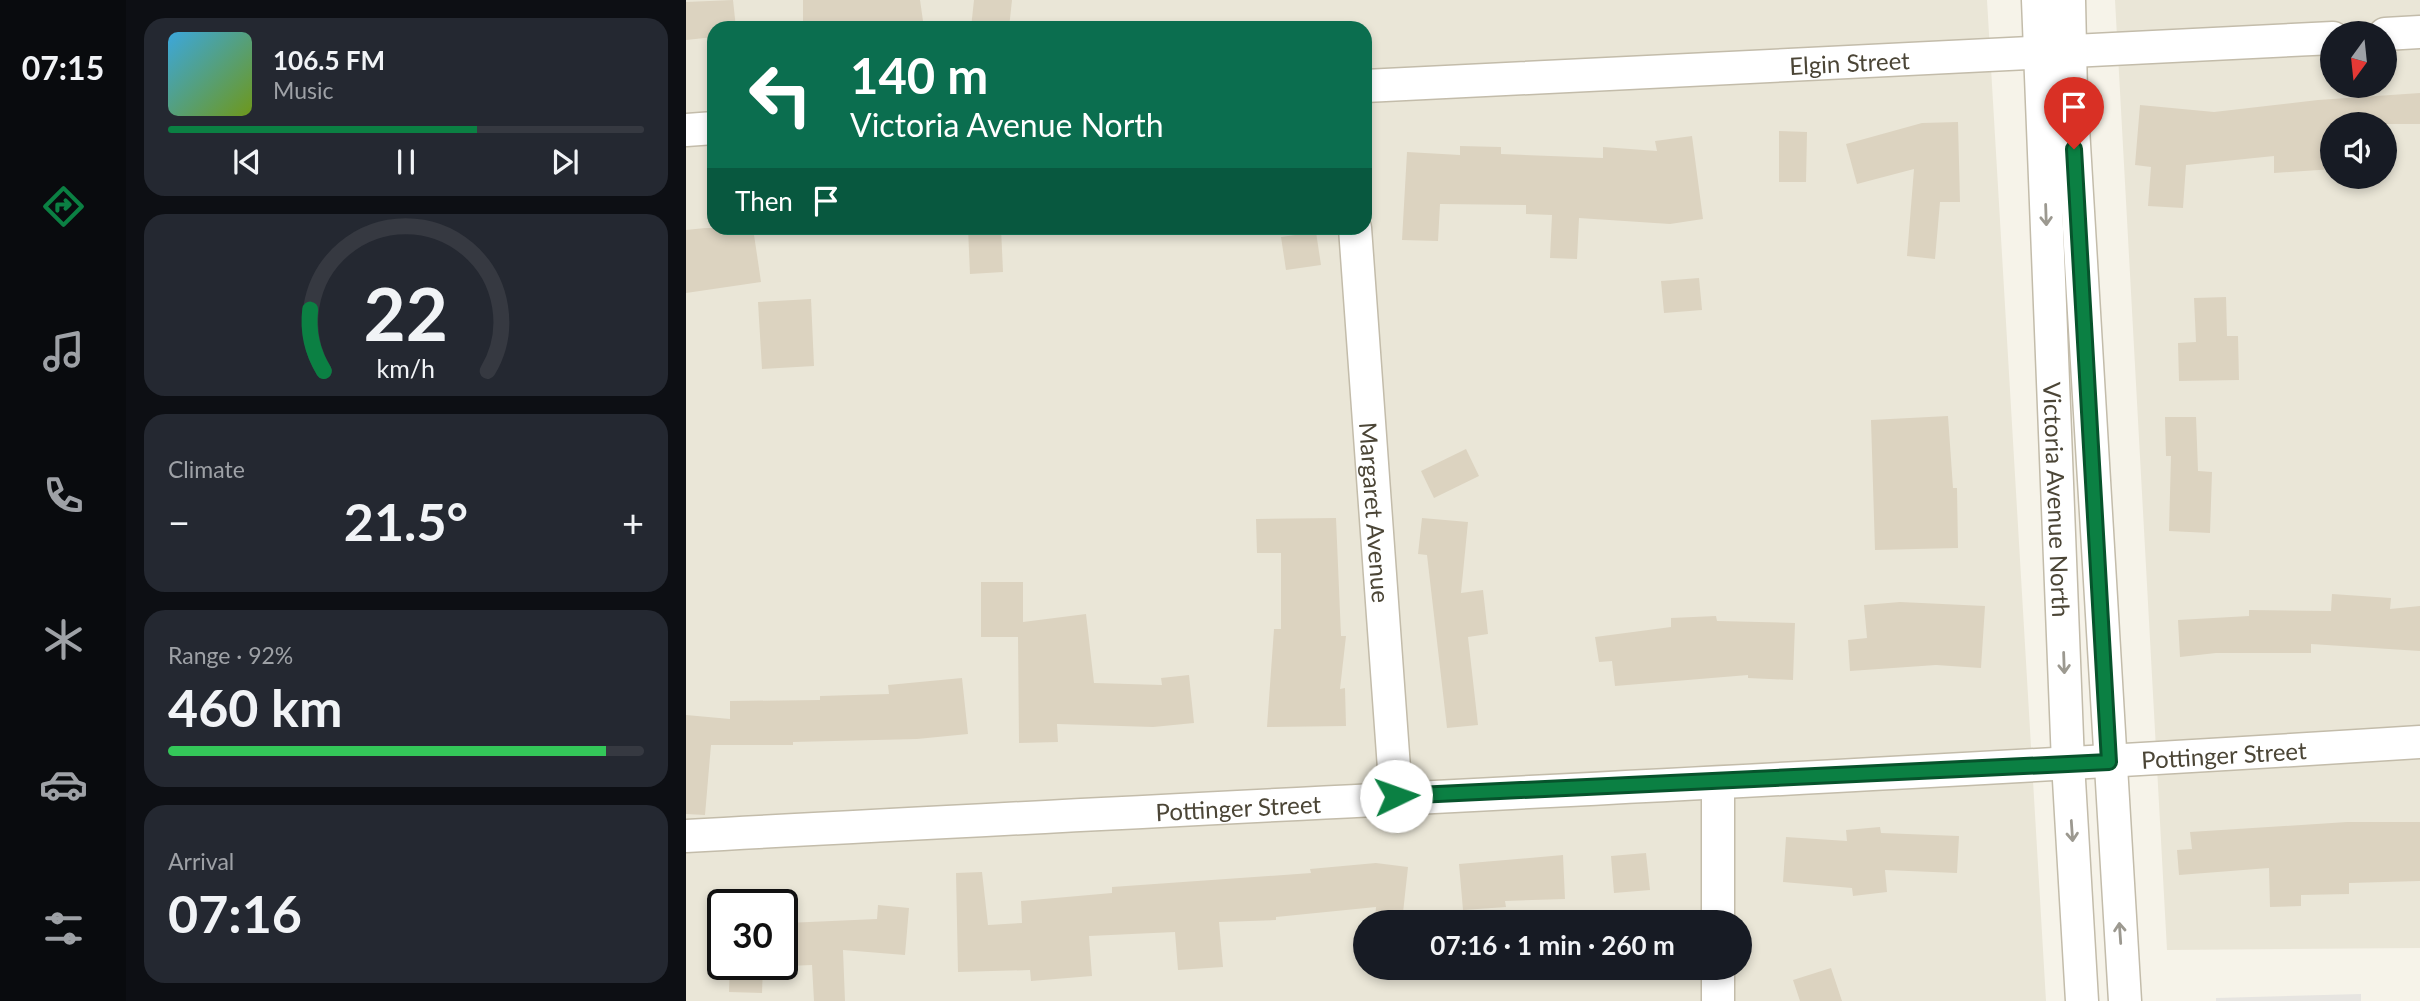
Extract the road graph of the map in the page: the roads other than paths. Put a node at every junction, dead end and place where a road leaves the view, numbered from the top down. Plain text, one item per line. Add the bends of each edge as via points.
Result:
1 (2038, 0) edge
2 (2069, 0) edge
3 (2420, 32) edge
4 (2398, 33) edge
5 (2320, 39) edge
6 (2070, 52) junction
7 (2039, 54) junction
8 (1372, 86) edge
9 (707, 128) edge
10 (686, 130) edge
11 (1356, 235) edge
12 (2420, 742) edge
13 (2109, 762) junction
14 (2067, 763) junction
15 (1718, 783) junction
16 (1396, 796) junction
17 (686, 836) edge
18 (1718, 910) edge
19 (1718, 980) edge
20 (1718, 1001) edge
21 (2082, 1001) edge
22 (2125, 1001) edge

1 - 7 street, Victoria Avenue North
2 - 6 street, Victoria Avenue North
3 - 4 street
5 - 6 street, Elgin Street
6 - 7 street, Elgin Street
6 - 13 street, Victoria Avenue North
7 - 8 street, Elgin Street
7 -> 14 street, Victoria Avenue North
9 - 10 street
11 - 16 street, Margaret Avenue
12 - 13 street, Pottinger Street
13 - 14 street, Pottinger Street
22 -> 13 street, Victoria Avenue North
14 - 15 street, Pottinger Street
14 -> 21 street, Victoria Avenue North
15 - 16 street, Pottinger Street
15 - 18 street
16 - 17 street, Pottinger Street
19 - 20 street

